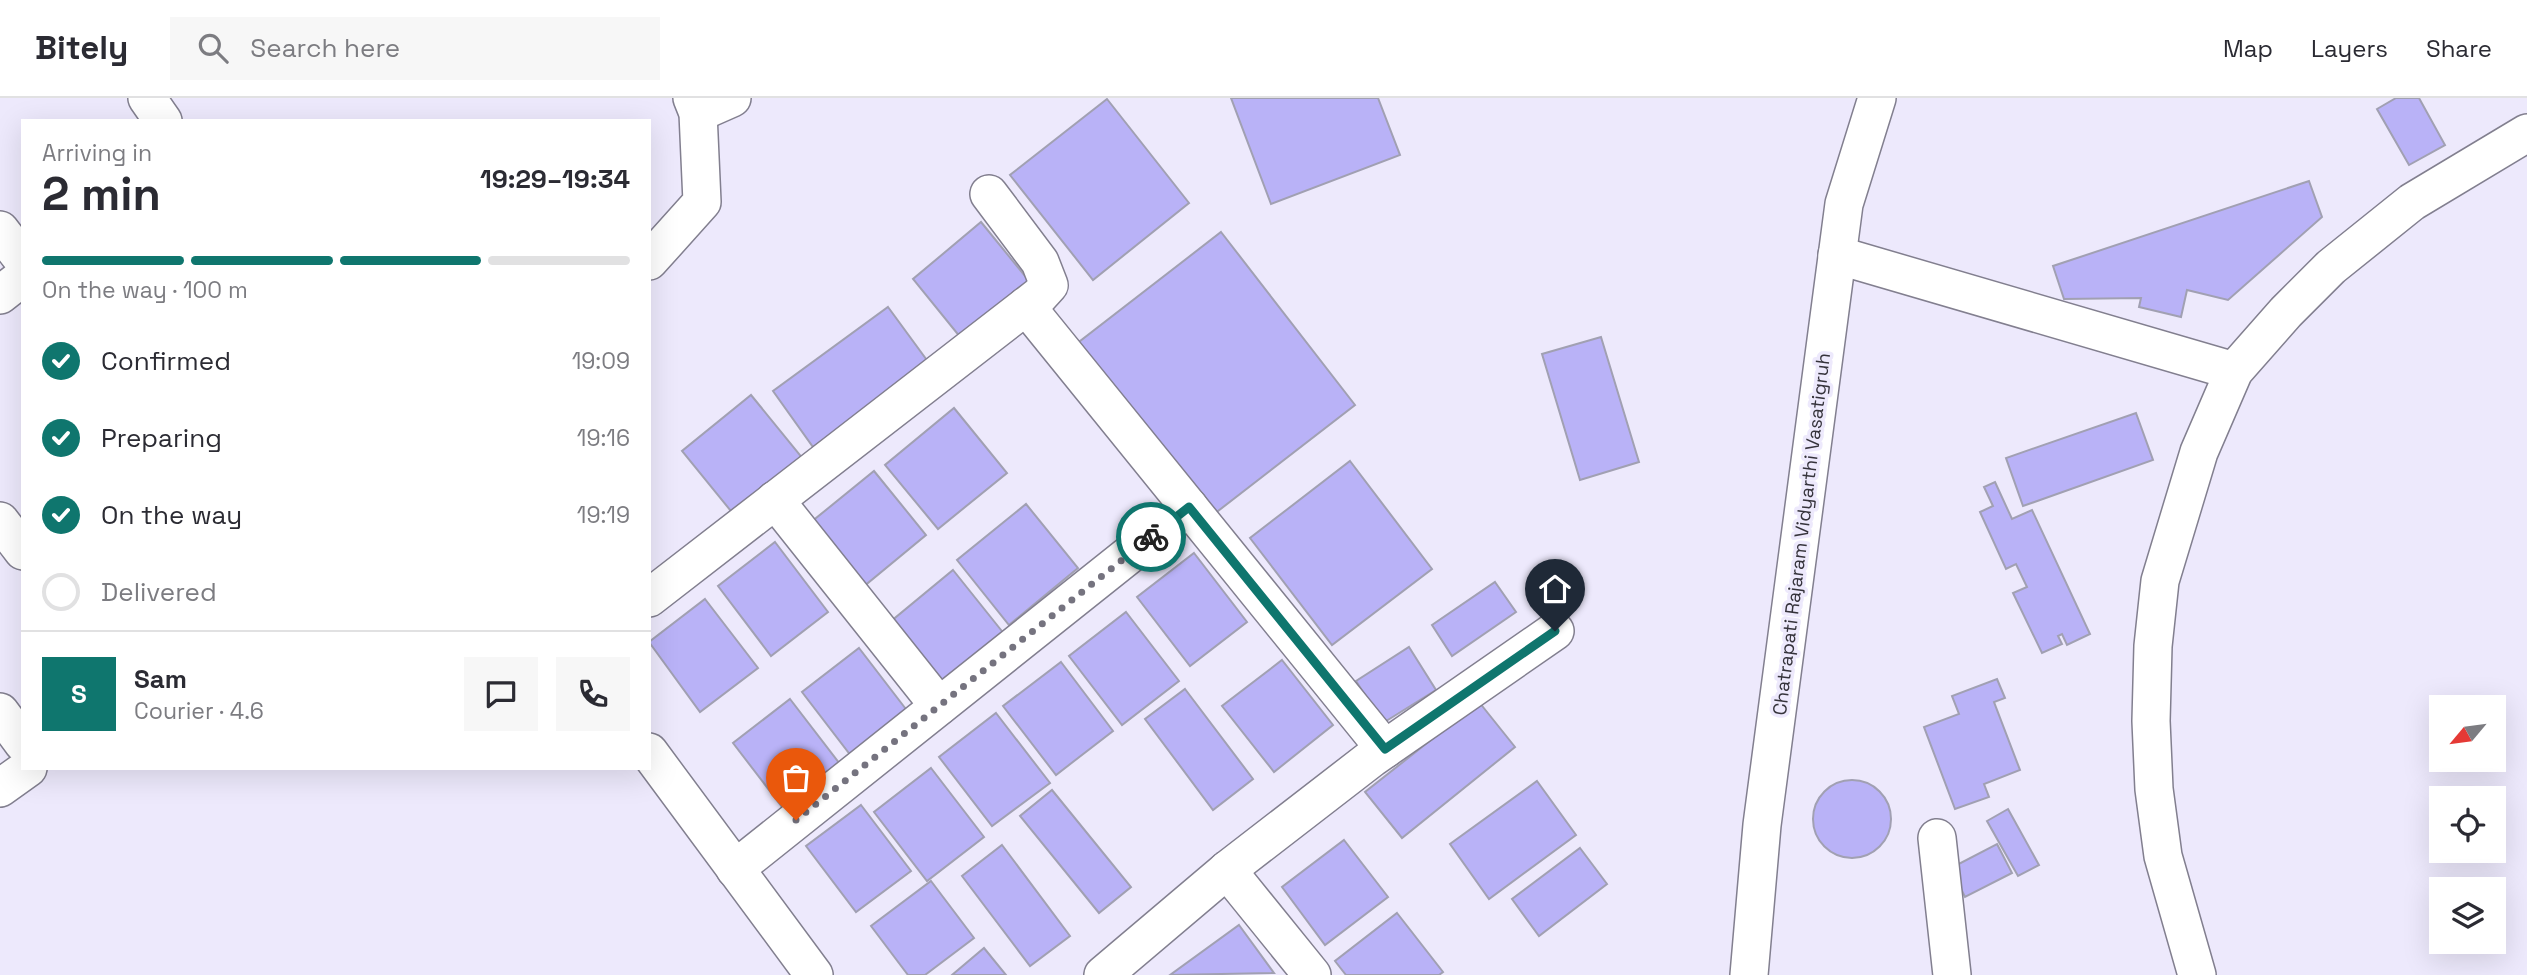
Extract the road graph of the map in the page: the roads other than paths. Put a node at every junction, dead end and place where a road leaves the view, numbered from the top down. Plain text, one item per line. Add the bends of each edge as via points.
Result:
1 (148, 98) edge
2 (732, 98) edge
3 (1877, 98) edge
4 (695, 105) edge
5 (162, 119) edge
6 (2527, 134) edge
7 (989, 194) dead end
8 (0, 230) edge
9 (1837, 255) junction
10 (21, 257) edge
11 (651, 259) edge
12 (21, 279) edge
13 (0, 295) edge
14 (1026, 306) junction
15 (2234, 371) junction
16 (775, 500) junction
17 (1189, 507) junction
18 (0, 521) edge
19 (21, 548) edge
20 (651, 596) edge
21 (1555, 631) dead end
22 (939, 706) junction
23 (0, 712) edge
24 (21, 740) edge
25 (1385, 749) junction
26 (651, 755) edge
27 (25, 770) edge
28 (0, 788) edge
29 (1937, 838) dead end
30 (735, 869) junction
31 (1227, 870) junction
32 (814, 975) edge
33 (1103, 975) edge
34 (1312, 975) edge
35 (1749, 975) edge
36 (1952, 975) edge
37 (2197, 975) edge

1 - 5 street
2 - 4 street
3 - 9 street, Chatrapati Rajaram Vidyarthi Vasatigruh via 1844,204
4 - 11 street via 702,202
6 - 15 street via 2445,180 2373,232 2331,267
7 - 14 street via 1047,273 1049,285
8 - 10 street
9 - 15 street
9 - 35 street, Chatrapati Rajaram Vidyarthi Vasatigruh via 1762,825
12 - 13 street
14 - 16 street
14 - 17 street
15 - 37 street via 2199,452 2160,581 2153,646 2154,789 2163,856
16 - 20 street
16 - 22 street
17 - 22 street
17 - 25 street
18 - 19 street
21 - 25 street
22 - 30 street
23 - 24 street
25 - 31 street
26 - 30 street
27 - 28 street
29 - 36 street
30 - 32 street
31 - 33 street
31 - 34 street

